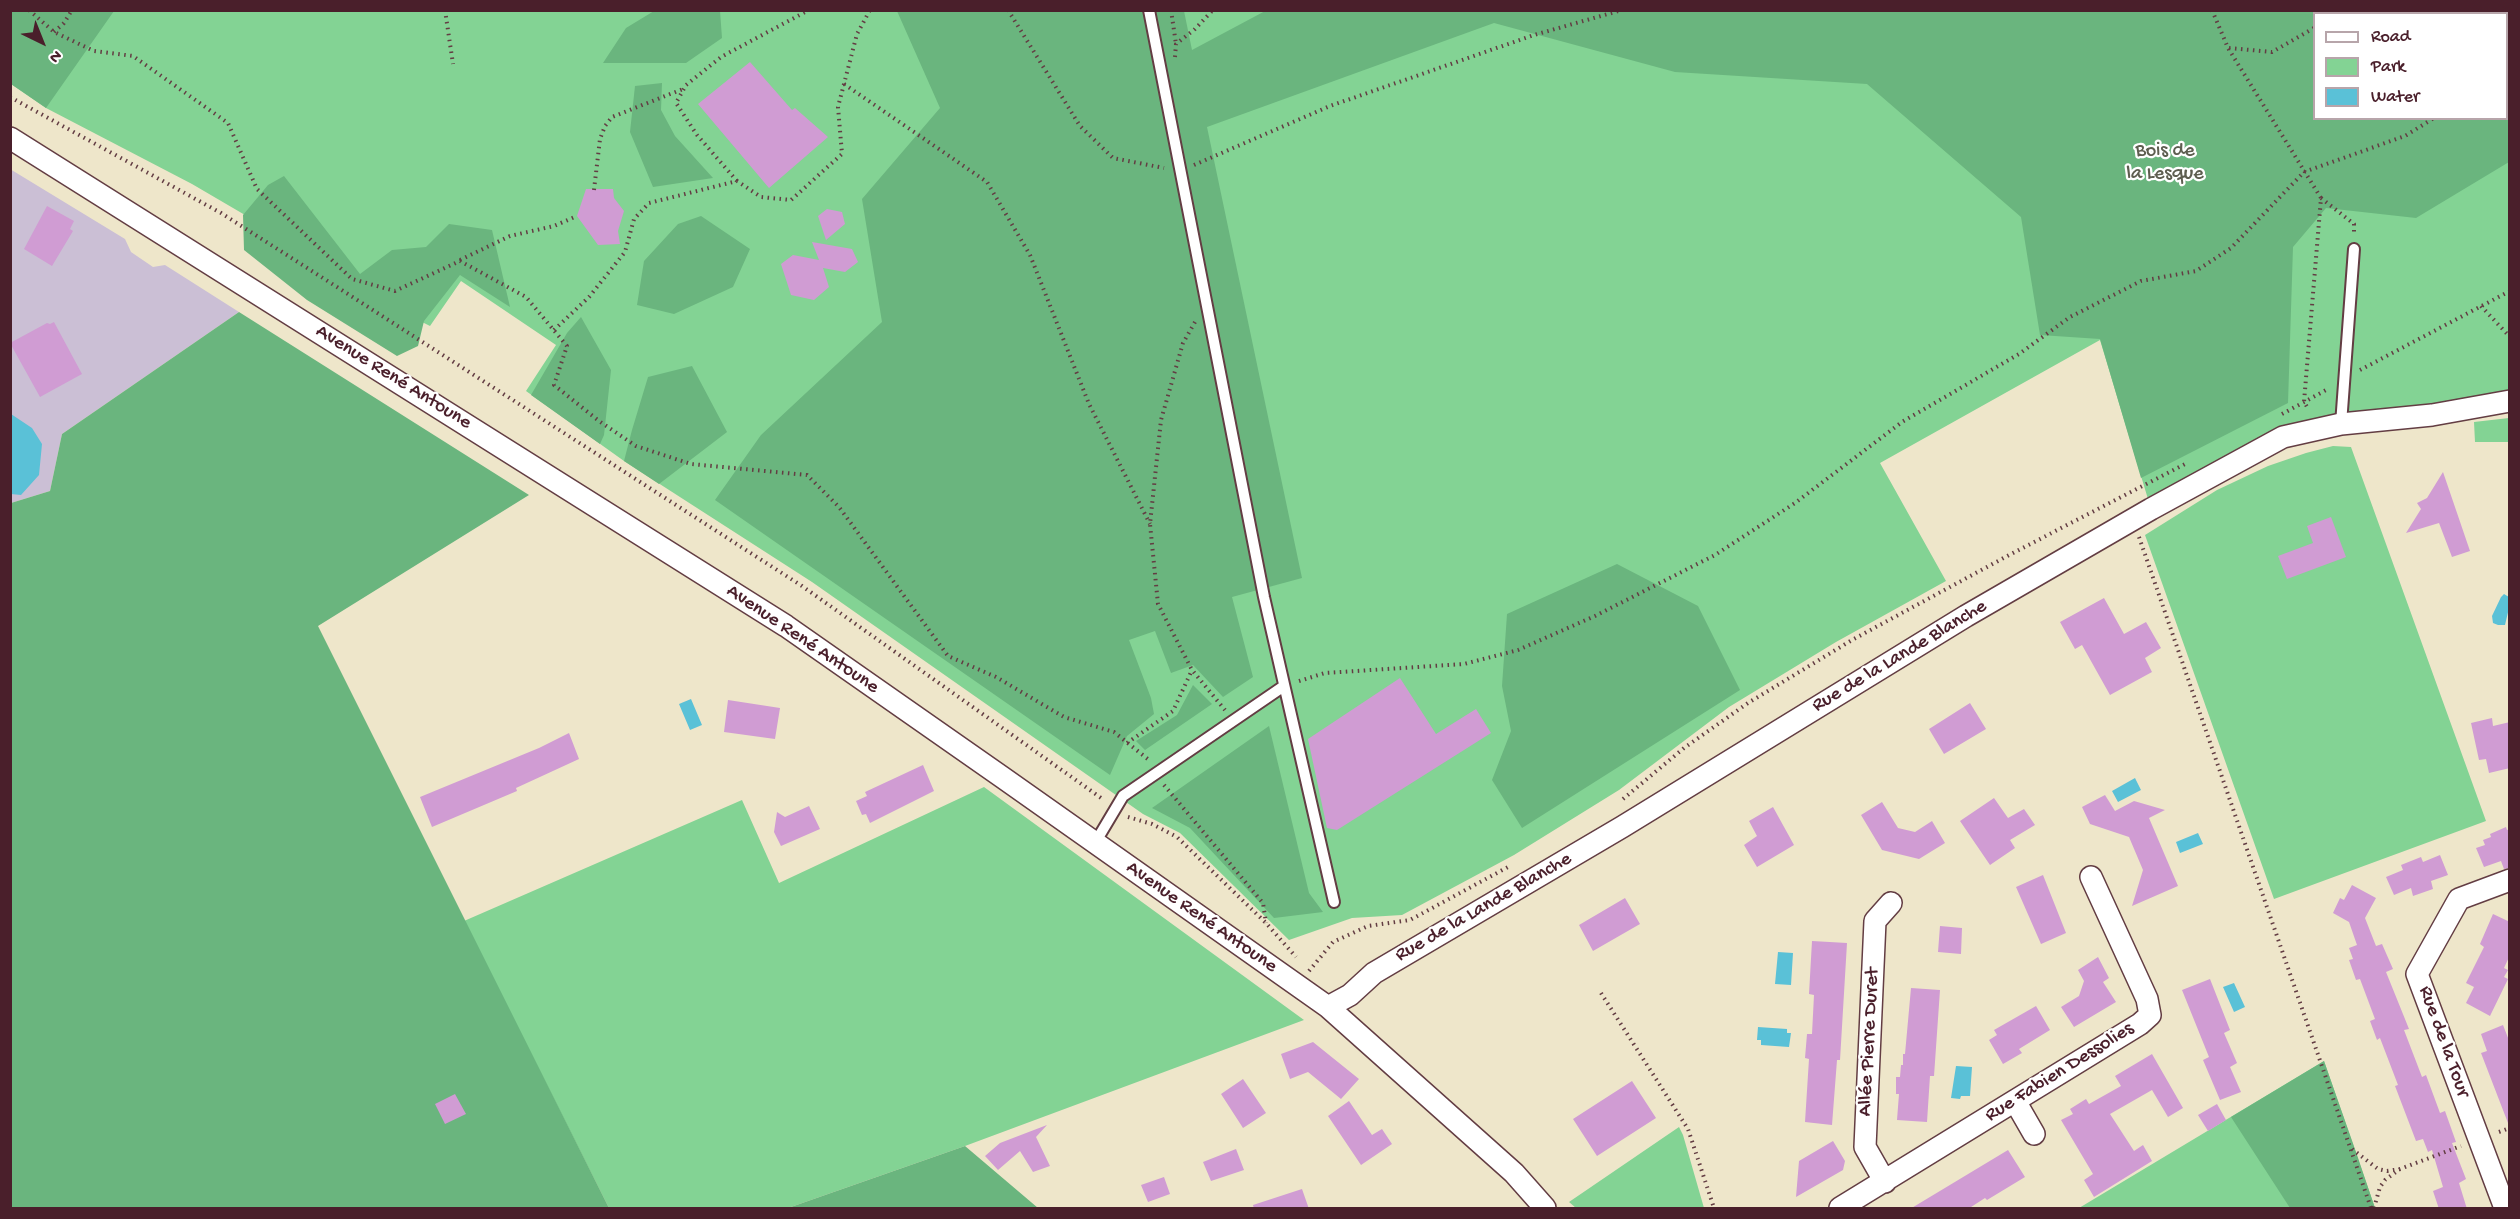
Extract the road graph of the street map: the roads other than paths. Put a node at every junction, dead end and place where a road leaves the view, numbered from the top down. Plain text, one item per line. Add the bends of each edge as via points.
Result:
1 (1149, 10) edge
2 (10, 138) edge
3 (2354, 249) road end
4 (2510, 401) edge
5 (2331, 426) junction
6 (1284, 686) junction
7 (1095, 843) junction
8 (2091, 877) dead end
9 (2510, 880) edge
10 (1334, 902) dead end
11 (1891, 903) dead end
12 (1329, 1007) junction
13 (2015, 1101) junction
14 (2034, 1134) dead end
15 (1885, 1182) junction
16 (1545, 1209) edge
17 (1840, 1209) edge
18 (2505, 1209) edge

1 - 6 lane
2 - 7 street, Avenue René Antoune via 786,626
3 - 5 lane via 2344,379
4 - 5 street, Rue de la Lande Blanche via 2432,415
5 - 12 street, Rue de la Lande Blanche via 2283,437 2133,519 1374,973 1350,995
6 - 7 lane via 1123,796
6 - 10 lane
7 - 12 street, Avenue René Antoune
8 - 13 street, Rue Fabien Dessolies via 2147,999 2150,1015
9 - 18 street, Rue de la Tour via 2459,898 2417,974
11 - 15 street, Allée Pierre Duret via 1875,921 1865,1147
12 - 16 street, Avenue René Antoune via 1514,1173
13 - 14 street
13 - 15 street, Rue Fabien Dessolies
15 - 17 street, Rue Fabien Dessolies

